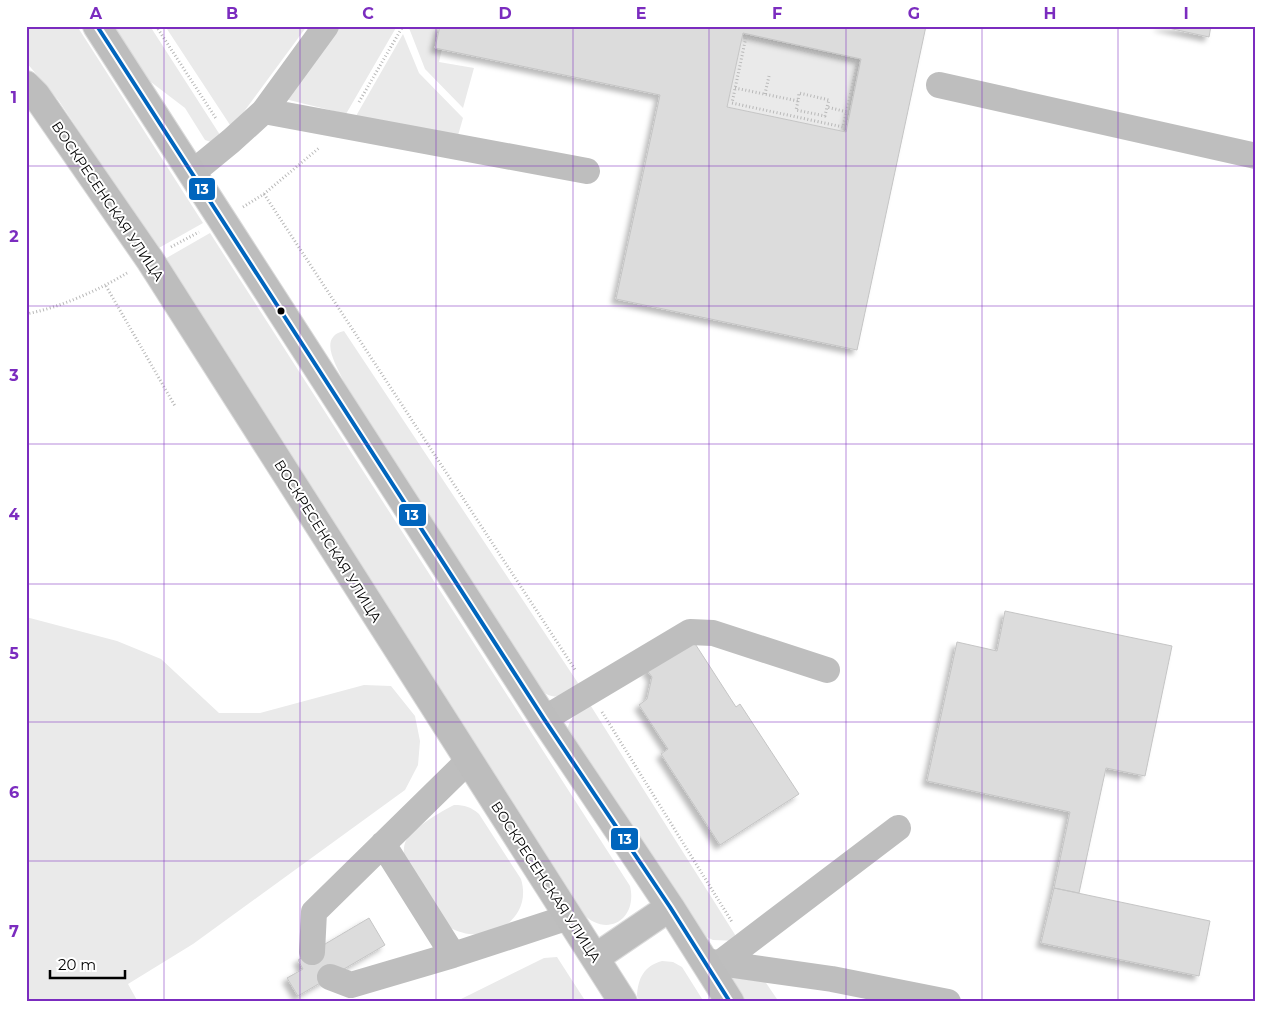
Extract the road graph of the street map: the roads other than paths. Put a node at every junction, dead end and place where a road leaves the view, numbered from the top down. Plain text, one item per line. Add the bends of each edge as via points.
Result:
1 (96, 26) edge
2 (326, 26) edge
3 (26, 84) edge
4 (939, 85) dead end
5 (264, 111) junction
6 (1256, 156) edge
7 (587, 171) dead end
8 (192, 173) junction
9 (827, 670) dead end
10 (544, 719) junction
11 (468, 761) junction
12 (898, 828) dead end
13 (383, 844) junction
14 (670, 907) junction
15 (569, 917) junction
16 (312, 952) dead end
17 (454, 955) junction
18 (595, 958) junction
19 (712, 962) junction
20 (330, 977) dead end
21 (623, 1002) edge
22 (730, 1002) edge
23 (948, 1002) edge

1 - 8 main road
2 - 5 lane
3 - 11 main road, ВОСКРЕСЕНСКАЯ УЛИЦА via 150,260
4 - 6 lane
5 - 7 lane
5 - 8 lane
8 - 10 main road
9 - 10 lane via 713,633 690,632
10 - 14 main road
11 - 13 lane
11 - 15 main road, ВОСКРЕСЕНСКАЯ УЛИЦА
12 - 19 lane via 746,944
13 - 16 lane via 314,912
13 - 17 lane
14 - 18 main road
14 - 19 main road
15 - 17 lane
15 - 18 main road, ВОСКРЕСЕНСКАЯ УЛИЦА
17 - 20 lane via 351,985
18 - 21 main road, ВОСКРЕСЕНСКАЯ УЛИЦА
19 - 22 main road
19 - 23 lane via 832,979

